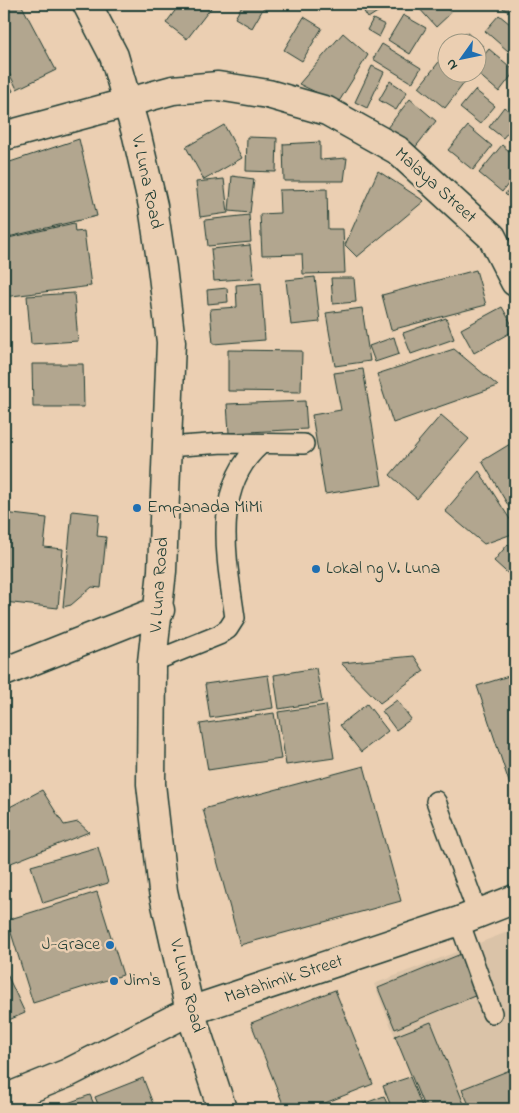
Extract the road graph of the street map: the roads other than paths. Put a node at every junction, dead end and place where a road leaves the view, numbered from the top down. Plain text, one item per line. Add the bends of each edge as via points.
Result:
1 (87, 4) edge
2 (127, 101) junction
3 (4, 136) edge
4 (515, 282) edge
5 (304, 444) dead end
6 (260, 445) junction
7 (167, 448) junction
8 (160, 610) junction
9 (152, 662) junction
10 (4, 672) edge
11 (436, 801) dead end
12 (515, 899) edge
13 (468, 918) junction
14 (190, 1011) junction
15 (492, 1013) dead end
16 (4, 1099) edge
17 (222, 1109) edge

1 - 2 street, V. Luna Road via 114,56
2 - 3 street, Malaya Street
2 - 4 street, Malaya Street via 173,90 218,86 268,94 327,110 397,150 492,237
2 - 7 street, V. Luna Road via 154,206 164,276 171,342
5 - 6 lane
6 - 7 lane via 223,443
6 - 9 lane via 250,453 240,472 227,508 226,556 235,618 219,635
7 - 8 street, V. Luna Road
8 - 9 street, V. Luna Road
8 - 10 street
9 - 14 street, V. Luna Road via 151,784 163,891
11 - 13 lane
12 - 13 street, Matahimik Street
13 - 14 street, Matahimik Street
13 - 15 lane
14 - 16 street, Matahimik Street via 68,1073
14 - 17 street, V. Luna Road

